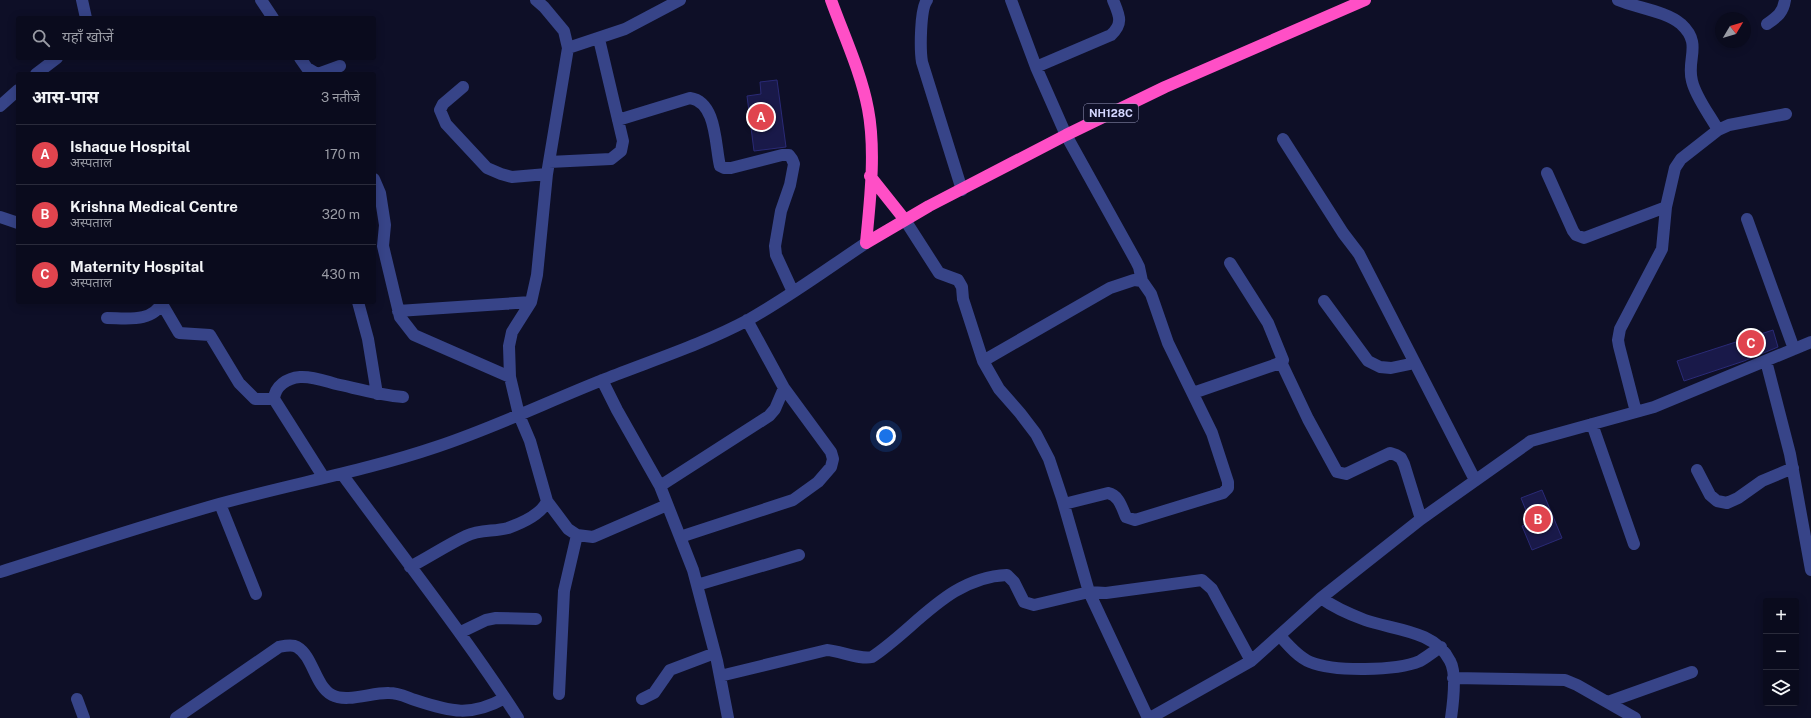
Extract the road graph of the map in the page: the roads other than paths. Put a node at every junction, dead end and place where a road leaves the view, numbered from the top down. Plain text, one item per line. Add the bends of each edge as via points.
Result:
1 (82, 0) edge
2 (261, 0) edge
3 (536, 0) edge
4 (680, 0) edge
5 (831, 0) edge
6 (927, 0) edge
7 (1011, 0) edge
8 (1113, 0) edge
9 (1365, 0) edge
10 (1618, 0) edge
11 (1785, 0) edge
12 (86, 16) edge
13 (272, 16) edge
14 (1767, 24) dead end
15 (600, 39) junction
16 (568, 48) junction
17 (55, 60) edge
18 (301, 60) edge
19 (340, 66) dead end
20 (1036, 67) junction
21 (39, 72) edge
22 (314, 72) edge
23 (326, 72) edge
24 (463, 87) dead end
25 (16, 92) edge
26 (0, 106) edge
27 (1786, 114) dead end
28 (618, 120) junction
29 (1718, 130) junction
30 (1066, 135) junction
31 (1283, 139) dead end
32 (549, 162) junction
33 (1546, 173) dead end
34 (547, 174) junction
35 (870, 176) junction
36 (376, 184) edge
37 (962, 190) junction
38 (1666, 207) junction
39 (0, 217) edge
40 (1747, 219) dead end
41 (905, 220) junction
42 (16, 222) edge
43 (866, 243) junction
44 (1230, 263) dead end
45 (1142, 281) junction
46 (793, 292) junction
47 (1324, 300) dead end
48 (531, 302) junction
49 (161, 304) edge
50 (163, 304) edge
51 (359, 304) edge
52 (398, 311) junction
53 (107, 318) dead end
54 (747, 320) junction
55 (1811, 342) edge
56 (1794, 349) junction
57 (983, 361) junction
58 (1766, 361) junction
59 (1281, 362) junction
60 (1415, 364) junction
61 (510, 377) junction
62 (602, 380) junction
63 (784, 388) junction
64 (1193, 393) junction
65 (377, 394) junction
66 (404, 397) dead end
67 (274, 399) junction
68 (1636, 412) junction
69 (520, 415) junction
70 (1592, 424) junction
71 (1793, 468) junction
72 (1697, 470) dead end
73 (342, 474) junction
74 (324, 478) junction
75 (1475, 480) junction
76 (660, 486) junction
77 (547, 501) junction
78 (220, 504) junction
79 (667, 504) junction
80 (1064, 504) junction
81 (1421, 519) junction
82 (577, 535) junction
83 (680, 537) junction
84 (1634, 544) dead end
85 (799, 556) dead end
86 (410, 568) junction
87 (1811, 570) edge
88 (0, 572) edge
89 (697, 585) junction
90 (1089, 592) junction
91 (256, 594) dead end
92 (1321, 598) junction
93 (536, 619) dead end
94 (460, 632) junction
95 (1280, 636) junction
96 (1441, 647) junction
97 (715, 653) junction
98 (1251, 661) junction
99 (1692, 672) dead end
100 (720, 676) junction
101 (1453, 678) junction
102 (559, 694) dead end
103 (505, 698) junction
104 (77, 699) dead end
105 (642, 699) dead end
106 (1608, 702) junction
107 (84, 718) edge
108 (176, 718) edge
109 (518, 718) edge
110 (728, 718) edge
111 (1149, 718) edge
112 (1451, 718) edge
113 (1635, 718) edge

1 - 12 street
2 - 13 street
3 - 16 street via 564,31
4 - 15 street via 626,29
5 - 35 highway via 859,76 868,110
6 - 37 street via 923,7 920,48 922,62
7 - 20 street
8 - 20 street via 1120,23 1111,35
9 - 30 highway, NH128C via 1165,87
10 - 29 street via 1669,16 1681,24 1690,35 1694,47 1690,69 1692,82
11 - 14 street via 1780,14
15 - 16 street
15 - 28 street
16 - 32 street
17 - 21 street
18 - 22 street via 307,68
19 - 23 street
20 - 30 street
24 - 34 street via 443,104 440,110 446,124 487,168 512,176
25 - 26 street
27 - 29 street via 1729,125
28 - 32 street via 623,145 621,151 611,158
28 - 46 street via 690,98 696,99 706,107 711,116 720,166 731,168 789,155 794,164 781,211 775,246 776,255
29 - 38 street via 1681,159 1675,168
30 - 37 highway, NH128C
30 - 45 street via 1139,267
31 - 60 street via 1359,254
32 - 34 street
33 - 38 street via 1573,231 1584,238
34 - 48 street via 537,275
35 - 41 highway
35 - 43 highway
36 - 52 street via 385,225 383,246
37 - 41 highway, NH128C
38 - 68 street via 1662,249 1623,321 1619,334 1619,346
39 - 42 street
40 - 56 street
41 - 43 highway, NH128C
41 - 57 street via 939,273 958,280
43 - 46 street
44 - 59 street via 1268,323 1282,354
45 - 57 street via 1134,280 1110,288
45 - 64 street via 1151,294 1168,344
46 - 54 street
47 - 60 street via 1368,361 1380,367 1391,368
48 - 52 street
48 - 61 street via 512,332
49 - 53 street via 151,315
50 - 67 street via 179,333 210,335 239,384 255,399
51 - 65 street via 368,339
52 - 61 street via 414,335
54 - 62 street via 705,340
54 - 63 street
55 - 56 street
56 - 58 street
57 - 80 street via 999,389 1036,434
58 - 68 street
58 - 71 street
59 - 64 street
59 - 81 street via 1337,472 1346,474 1390,453 1396,455 1404,464
60 - 75 street
61 - 69 street
62 - 69 street
62 - 76 street
63 - 76 street via 769,416
63 - 83 street via 831,452 831,467 818,482 793,500
64 - 80 street via 1212,433 1228,482 1226,492 1135,520 1126,517 1115,495 1108,493
65 - 66 street
65 - 67 street via 300,377 283,383 276,389
67 - 74 street
68 - 70 street
69 - 73 street via 438,446
69 - 77 street via 530,440
70 - 75 street via 1531,441
70 - 84 street
71 - 72 street via 1762,481 1727,503 1717,501 1710,495
71 - 87 street
73 - 74 street
73 - 86 street
74 - 78 street
75 - 81 street
76 - 79 street
77 - 82 street via 568,529
77 - 86 street via 544,508 535,515 507,528 467,535
78 - 88 street
78 - 91 street
79 - 82 street via 593,538
79 - 83 street
80 - 90 street
81 - 92 street
82 - 102 street via 564,591
83 - 89 street
85 - 89 street
86 - 94 street
89 - 97 street
90 - 98 street via 1106,593 1202,580 1212,589
90 - 100 street via 1034,605 1024,602 1010,578 998,576 961,587 950,594 872,657 863,658 826,650
90 - 111 street
92 - 95 street
92 - 96 street via 1336,608 1423,637
93 - 94 street via 496,618
94 - 103 street
95 - 96 street via 1308,662 1342,669 1400,666 1421,660
95 - 98 street
96 - 101 street via 1451,662
97 - 100 street
97 - 105 street via 670,670 654,693
98 - 111 street
99 - 106 street
100 - 110 street
101 - 106 street via 1565,680
101 - 112 street
103 - 108 street via 484,708 462,711 439,708 387,692 343,698 328,693 304,655 292,645 279,647
103 - 109 street
104 - 107 street
106 - 113 street

